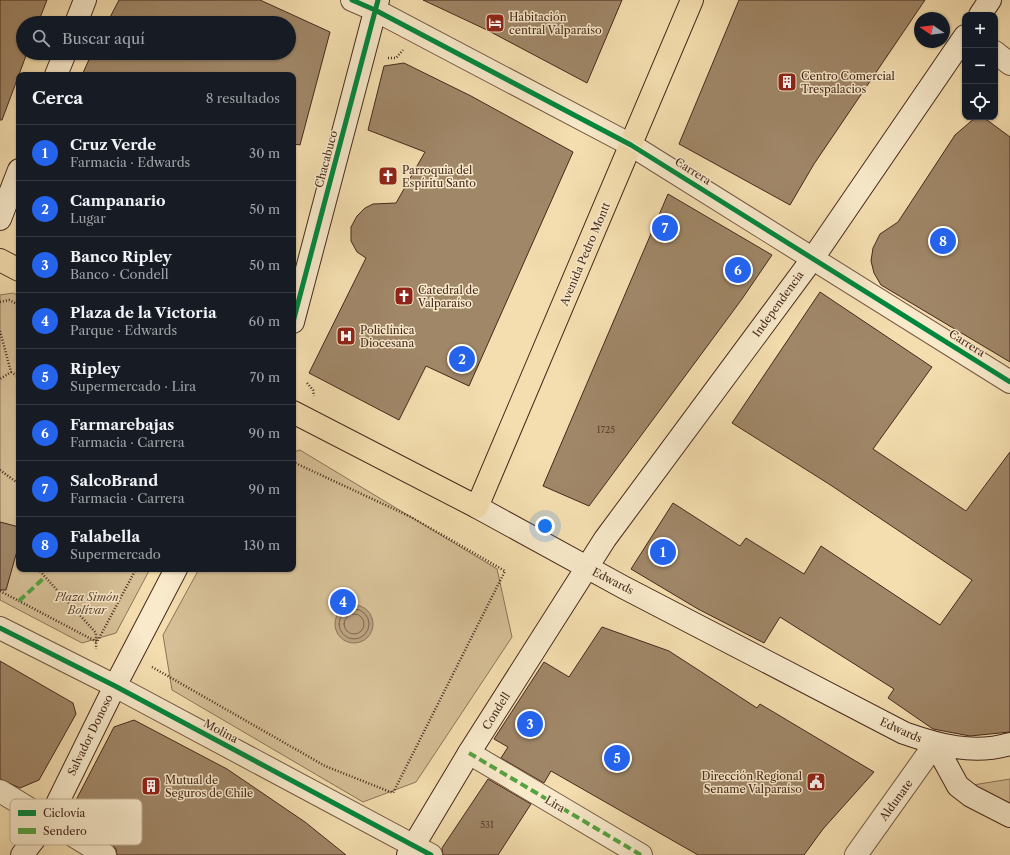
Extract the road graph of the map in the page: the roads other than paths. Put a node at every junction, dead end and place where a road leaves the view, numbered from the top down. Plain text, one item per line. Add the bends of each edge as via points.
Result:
1 (85, 0) edge
2 (352, 0) edge
3 (692, 0) edge
4 (990, 0) edge
5 (377, 5) edge
6 (982, 12) edge
7 (79, 16) edge
8 (962, 40) edge
9 (998, 54) edge
10 (62, 60) edge
11 (1010, 64) edge
12 (57, 72) edge
13 (631, 145) junction
14 (16, 178) edge
15 (0, 219) edge
16 (813, 258) junction
17 (0, 260) edge
18 (16, 268) edge
19 (296, 311) edge
20 (1010, 382) edge
21 (296, 414) edge
22 (476, 507) junction
23 (587, 568) junction
24 (174, 572) edge
25 (0, 628) edge
26 (115, 686) junction
27 (935, 744) junction
28 (1010, 744) edge
29 (469, 753) junction
30 (0, 790) edge
31 (15, 799) edge
32 (59, 799) edge
33 (1010, 816) edge
34 (30, 845) edge
35 (89, 845) edge
36 (417, 852) edge
37 (22, 855) edge
38 (105, 855) edge
39 (641, 855) edge
40 (856, 855) edge

1 - 7 street
2 - 5 street, Carrera
3 - 13 main road, Avenida Pedro Montt
4 - 6 street
5 - 13 street, Carrera
5 - 19 street, Chacabuco
8 - 16 street, Independencia
9 - 11 street
10 - 12 street
13 - 16 street, Carrera
13 - 22 main road, Avenida Pedro Montt
14 - 15 street
16 - 20 street, Carrera
16 - 23 street, Independencia via 605,539
17 - 18 main road
21 - 22 main road, Edwards
22 - 23 street, Edwards
23 - 27 street, Edwards via 904,733
23 - 29 street, Condell
24 - 26 street, Salvador Donoso
25 - 26 street, Molina
26 - 32 street, Salvador Donoso
26 - 36 street, Molina
27 - 28 street, Edwards via 975,749
27 - 33 street via 958,786 970,796
27 - 40 street, Aldunate
29 - 36 street, Condell
29 - 39 street, Lira
30 - 31 street
34 - 37 street, Salvador Donoso
35 - 38 street

